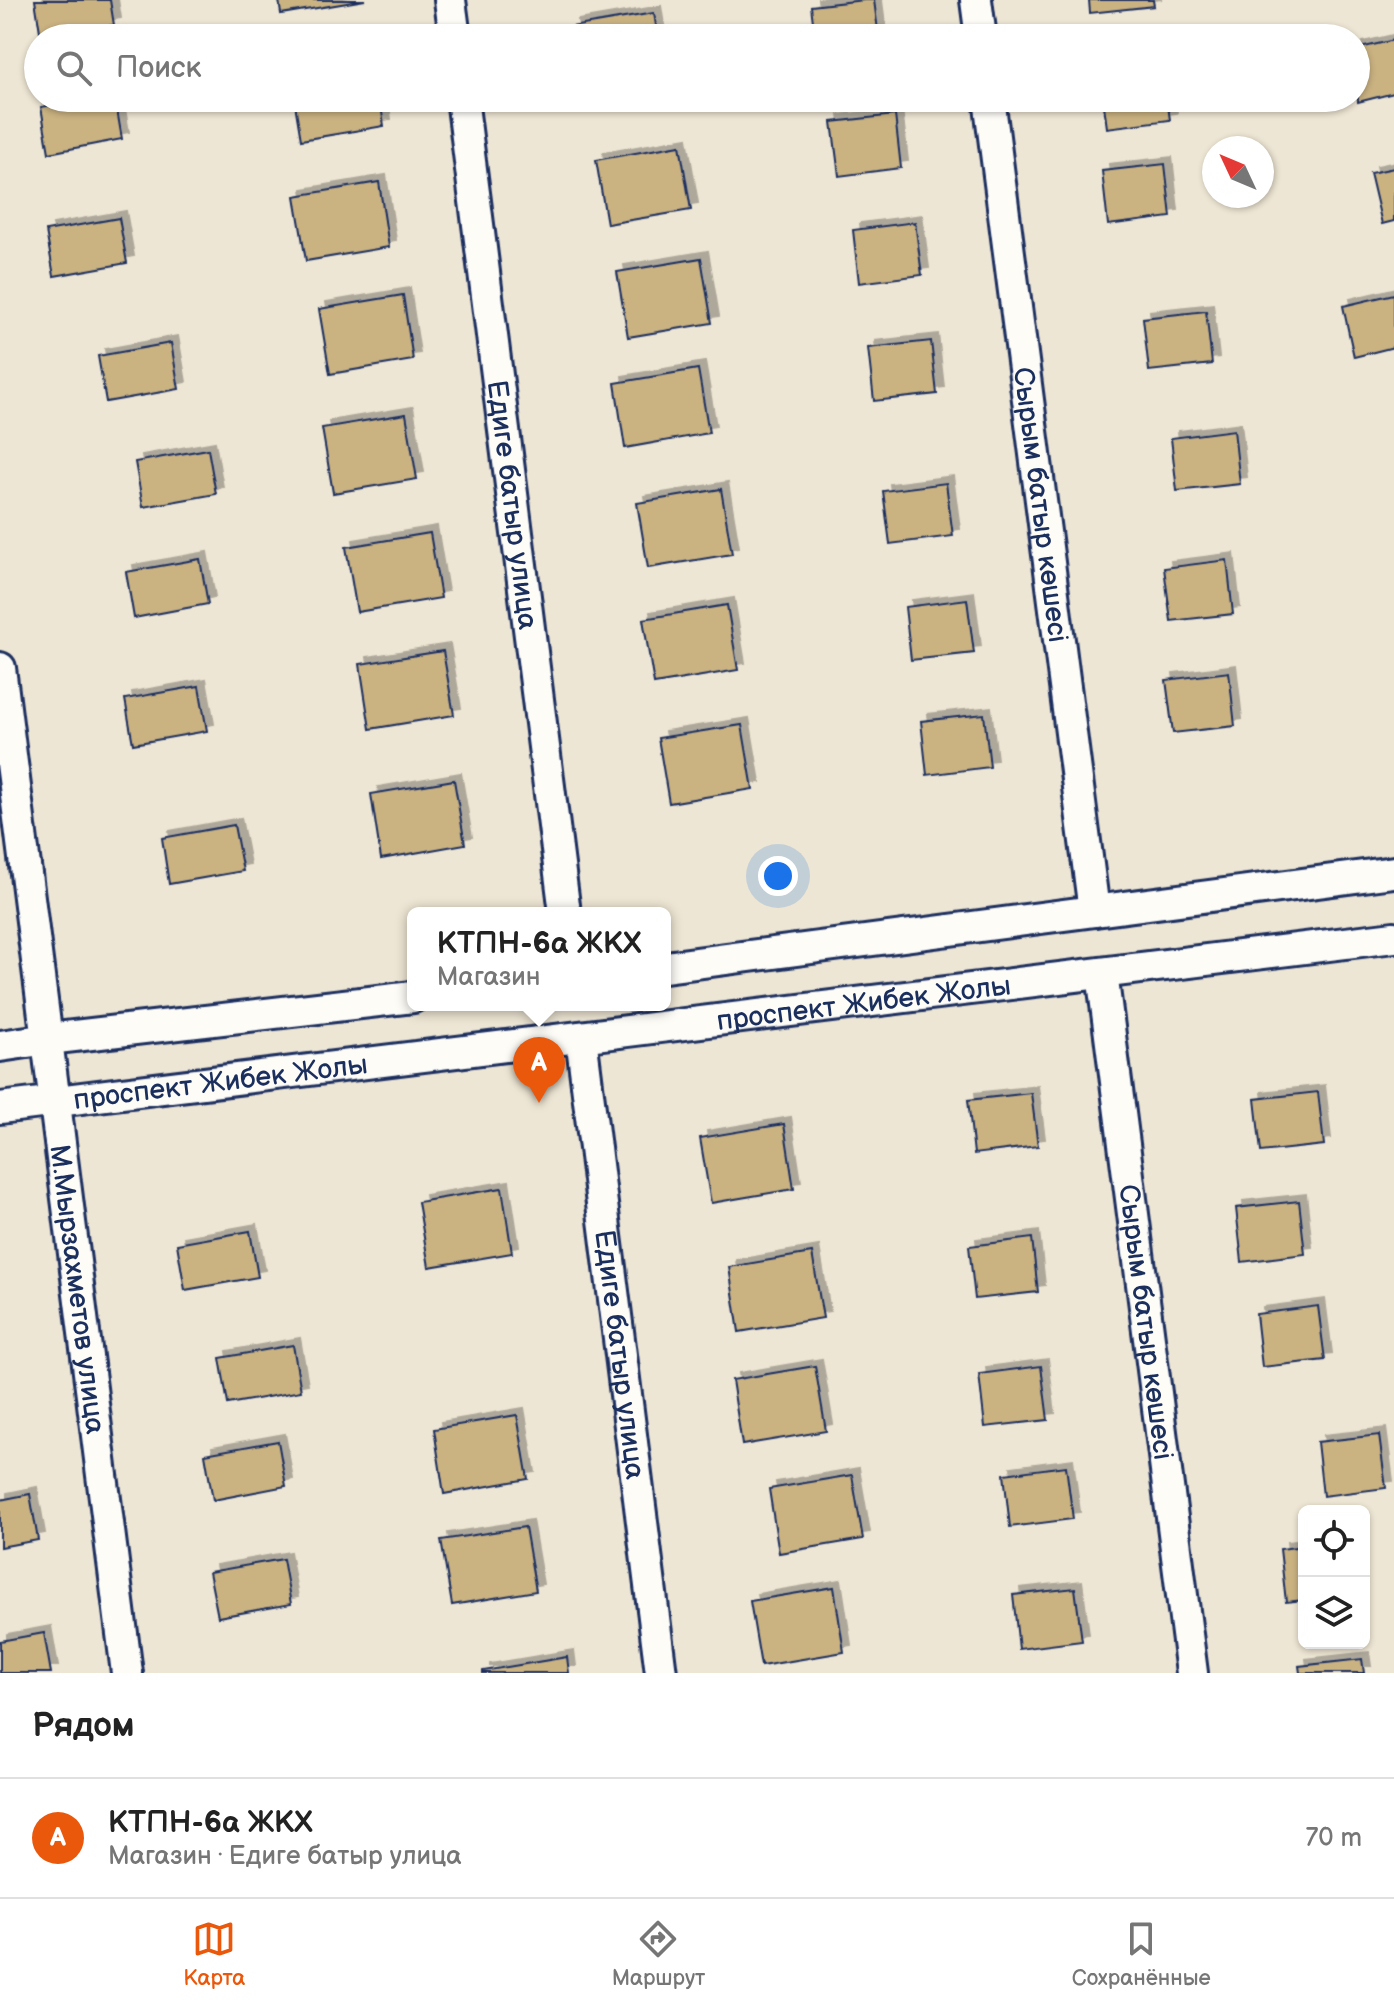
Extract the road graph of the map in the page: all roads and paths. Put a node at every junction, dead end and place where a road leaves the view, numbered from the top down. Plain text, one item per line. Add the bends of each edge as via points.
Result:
1 (450, 0) edge
2 (976, 0) edge
3 (453, 24) edge
4 (979, 24) edge
5 (464, 112) edge
6 (991, 112) edge
7 (0, 668) edge
8 (1394, 872) edge
9 (564, 907) edge
10 (1094, 911) junction
11 (1394, 937) edge
12 (671, 966) edge
13 (1102, 973) junction
14 (407, 998) edge
15 (581, 1037) junction
16 (48, 1039) junction
17 (0, 1046) edge
18 (56, 1101) junction
19 (0, 1108) edge
20 (127, 1673) edge
21 (661, 1673) edge
22 (1192, 1673) edge

1 - 3 street
2 - 4 street
5 - 9 street, Едиге батыр улица
6 - 10 street, Сырым батыр көшесі
7 - 16 street, М.Мырзахметов улица
8 - 10 street
10 - 12 street
11 - 13 street, проспект Жибек Жолы
13 - 15 street, проспект Жибек Жолы
13 - 22 street, Сырым батыр көшесі
14 - 16 street
15 - 18 street, проспект Жибек Жолы
15 - 21 street, Едиге батыр улица
16 - 17 street
16 - 18 street, М.Мырзахметов улица
18 - 19 street, проспект Жибек Жолы
18 - 20 street, М.Мырзахметов улица

